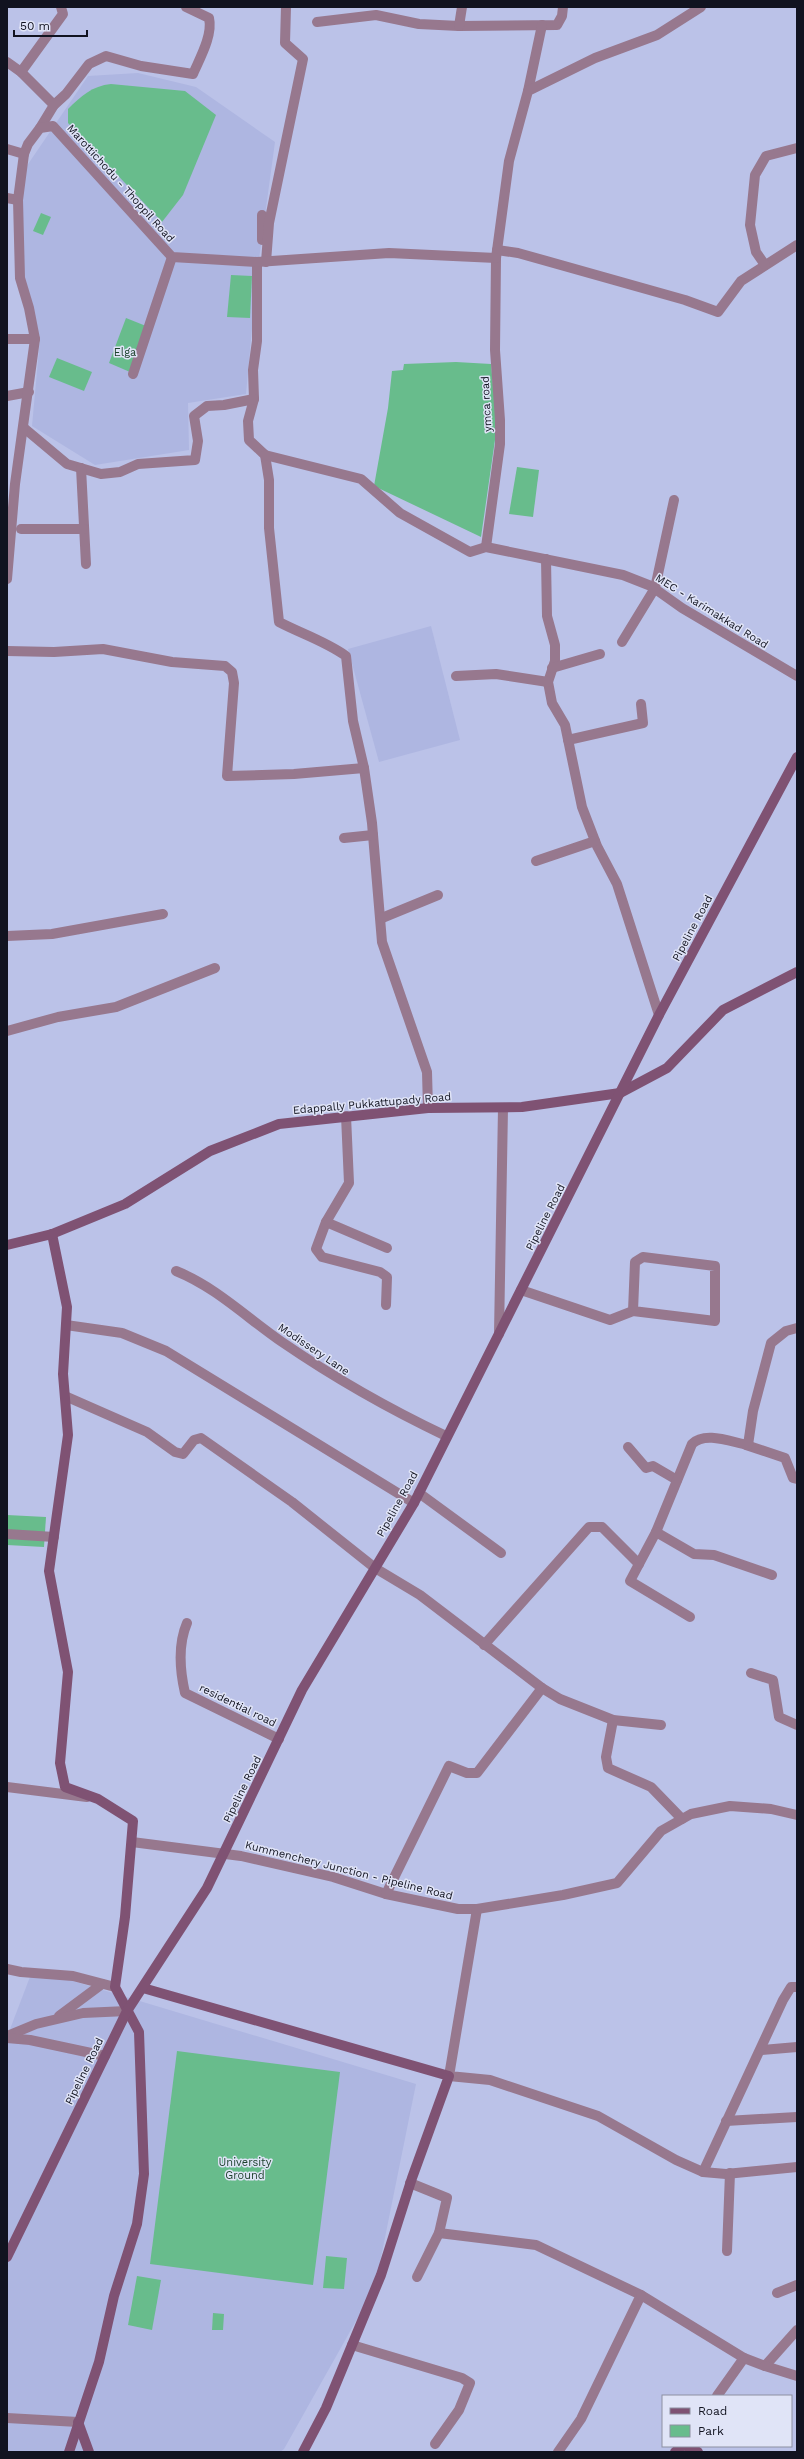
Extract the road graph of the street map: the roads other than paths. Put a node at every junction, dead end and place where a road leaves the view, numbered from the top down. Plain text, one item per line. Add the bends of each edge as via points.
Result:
1 (61, 7) edge
2 (186, 7) edge
3 (286, 7) edge
4 (462, 7) edge
5 (562, 7) edge
6 (701, 7) edge
7 (376, 11) edge
8 (317, 22) dead end
9 (459, 26) junction
10 (542, 26) junction
11 (7, 62) edge
12 (21, 72) junction
13 (528, 91) junction
14 (54, 105) junction
15 (40, 128) junction
16 (797, 148) edge
17 (7, 149) edge
18 (24, 154) junction
19 (7, 198) edge
20 (18, 200) junction
21 (262, 215) dead end
22 (797, 245) edge
23 (497, 254) junction
24 (172, 257) junction
25 (262, 262) junction
26 (765, 265) junction
27 (7, 339) edge
28 (35, 339) junction
29 (133, 374) dead end
30 (28, 392) junction
31 (7, 396) edge
32 (254, 399) junction
33 (24, 428) junction
34 (265, 455) junction
35 (80, 468) junction
36 (674, 500) dead end
37 (21, 529) dead end
38 (84, 529) junction
39 (486, 547) junction
40 (546, 559) junction
41 (86, 564) dead end
42 (7, 579) edge
43 (655, 588) junction
44 (622, 642) dead end
45 (7, 651) edge
46 (600, 654) dead end
47 (552, 668) junction
48 (456, 676) dead end
49 (797, 676) edge
50 (548, 682) junction
51 (641, 704) dead end
52 (568, 740) junction
53 (797, 757) edge
54 (364, 768) junction
55 (373, 834) junction
56 (344, 838) dead end
57 (595, 841) junction
58 (536, 861) dead end
59 (438, 895) dead end
60 (163, 914) dead end
61 (382, 918) junction
62 (7, 936) edge
63 (215, 968) dead end
64 (797, 972) edge
65 (659, 1015) junction
66 (7, 1031) edge
67 (620, 1092) junction
68 (428, 1108) junction
69 (503, 1108) junction
70 (346, 1116) junction
71 (326, 1222) junction
72 (52, 1234) junction
73 (7, 1245) edge
74 (387, 1248) dead end
75 (176, 1271) dead end
76 (521, 1290) junction
77 (386, 1305) dead end
78 (633, 1311) junction
79 (66, 1325) junction
80 (797, 1328) edge
81 (499, 1334) junction
82 (65, 1396) junction
83 (446, 1436) junction
84 (746, 1445) junction
85 (628, 1447) dead end
86 (677, 1480) junction
87 (797, 1480) edge
88 (419, 1493) junction
89 (414, 1503) junction
90 (656, 1532) junction
91 (7, 1534) edge
92 (54, 1537) junction
93 (501, 1553) dead end
94 (639, 1564) junction
95 (375, 1568) junction
96 (772, 1575) dead end
97 (690, 1617) dead end
98 (187, 1623) dead end
99 (484, 1645) junction
100 (751, 1673) dead end
101 (542, 1688) junction
102 (614, 1720) junction
103 (662, 1725) dead end
104 (797, 1725) edge
105 (279, 1739) junction
106 (7, 1787) edge
107 (93, 1798) junction
108 (797, 1815) edge
109 (682, 1819) junction
110 (132, 1842) junction
111 (224, 1853) junction
112 (386, 1894) junction
113 (477, 1909) junction
114 (7, 1969) edge
115 (102, 1984) junction
116 (115, 1987) junction
117 (797, 1987) edge
118 (143, 1988) junction
119 (127, 2011) junction
120 (53, 2020) junction
121 (7, 2037) edge
122 (797, 2047) edge
123 (762, 2050) junction
124 (105, 2056) junction
125 (449, 2076) junction
126 (797, 2117) edge
127 (726, 2121) junction
128 (797, 2167) edge
129 (703, 2172) junction
130 (730, 2173) junction
131 (410, 2183) junction
132 (439, 2233) junction
133 (727, 2251) dead end
134 (7, 2257) edge
135 (417, 2277) dead end
136 (797, 2285) edge
137 (777, 2293) dead end
138 (641, 2295) junction
139 (797, 2330) edge
140 (352, 2345) junction
141 (744, 2358) junction
142 (765, 2366) junction
143 (797, 2376) edge
144 (718, 2395) edge
145 (7, 2418) edge
146 (78, 2422) junction
147 (435, 2444) dead end
148 (688, 2447) edge
149 (69, 2452) edge
150 (89, 2452) edge
151 (303, 2452) edge
152 (558, 2452) edge
153 (698, 2452) edge

1 - 12 street via 63,14
2 - 14 street via 209,18 210,23 206,43 193,74 141,66 106,56 89,64
3 - 25 street via 285,43 303,59
4 - 9 street
5 - 10 street via 560,22 557,25
6 - 13 street via 657,35 595,58
7 - 8 street
7 - 9 street via 419,24
9 - 10 street
10 - 13 street
11 - 12 street
12 - 14 street
13 - 23 street via 509,161
14 - 15 street
15 - 18 street
15 - 24 street, Marottichodu - Thoppil Road via 53,126
16 - 26 street via 766,156 755,175 750,225 756,252
17 - 18 street
18 - 20 street
19 - 20 street
20 - 28 street via 20,278
21 - 25 street
22 - 26 street
23 - 25 street, Marottichodu - Thoppil Road via 389,253
23 - 26 street, Marottichodu - Thoppil Road via 518,252 685,300 718,312 741,281
23 - 39 street, ymca road via 495,350 500,444
24 - 25 street, Marottichodu - Thoppil Road
24 - 29 street
25 - 32 street via 253,370
27 - 28 street
28 - 30 street
30 - 31 street
30 - 33 street
32 - 34 street via 248,421 249,440
32 - 35 street via 207,406 194,416 198,441 195,460 138,464 120,472 101,474
33 - 35 street via 67,464
33 - 42 street via 15,484
34 - 39 street via 361,479 400,513 470,552
34 - 54 street via 269,480 269,528 279,622 301,634 326,642 346,656 353,721
35 - 38 street
36 - 43 street
37 - 38 street
38 - 41 street
39 - 40 street, MEC - Karimakkad Road
40 - 43 street, MEC - Karimakkad Road via 623,575
40 - 47 street via 547,616 555,645
43 - 44 street
43 - 49 street, MEC - Karimakkad Road via 682,608
45 - 54 street via 103,649 172,662 225,666 232,672 234,683 227,776
46 - 47 street
47 - 50 street
48 - 50 street via 496,674
50 - 52 street via 552,703 565,725
51 - 52 street via 643,723
52 - 57 street via 582,806
53 - 65 street, Pipeline Road
54 - 55 street
55 - 56 street
55 - 61 street
57 - 58 street
57 - 65 street via 617,884
59 - 61 street
60 - 62 street via 52,934
61 - 68 street via 382,942 427,1072
63 - 66 street via 116,1007 58,1017
64 - 67 street, Edappally Pukkattupady Road via 723,1010 667,1068
65 - 67 street, Pipeline Road
67 - 69 street, Edappally Pukkattupady Road
67 - 76 street, Pipeline Road
68 - 69 street, Edappally Pukkattupady Road
68 - 70 street, Edappally Pukkattupady Road
69 - 81 street
70 - 71 street via 348,1183
70 - 72 street, Edappally Pukkattupady Road via 266,1128 210,1151 125,1204
71 - 74 street
71 - 77 street via 316,1249 318,1253 322,1257 380,1272 387,1277
72 - 73 street, Edappally Pukkattupady Road
72 - 79 street via 67,1307
75 - 83 street, Modissery Lane via 215,1290 239,1312 335,1378
76 - 78 street via 610,1320
76 - 81 street, Pipeline Road
78 - 78 street via 715,1321 715,1266 643,1257 635,1262
79 - 82 street via 63,1374
79 - 89 street via 122,1333 166,1351
80 - 84 street via 786,1331 772,1343
81 - 83 street, Pipeline Road
82 - 92 street via 68,1435
82 - 95 street via 147,1432 175,1452 183,1454 194,1440 201,1438 292,1502
83 - 88 street, Pipeline Road
84 - 86 street via 710,1438 696,1440
84 - 87 street via 785,1458 793,1478
85 - 86 street via 646,1468 653,1466
86 - 90 street
88 - 89 street, Pipeline Road
88 - 93 street
89 - 95 street, Pipeline Road
90 - 94 street
90 - 96 street via 694,1554 714,1555
91 - 92 street
92 - 107 street via 49,1571 68,1672 60,1763 65,1788
94 - 97 street via 630,1581
94 - 99 street via 602,1527 589,1527
95 - 99 street via 420,1596
95 - 105 street, Pipeline Road via 302,1690
98 - 105 street, residential road via 180,1670 185,1693
99 - 101 street
100 - 104 street via 773,1680 779,1717
101 - 102 street via 560,1699
101 - 112 street via 477,1772 467,1773 449,1766
102 - 103 street
102 - 109 street via 606,1757 608,1768 651,1788
105 - 111 street, Pipeline Road
106 - 107 street
107 - 110 street via 133,1821
108 - 109 street, Kummenchery Junction - Pipeline Road via 771,1809 730,1806 691,1814
109 - 113 street, Kummenchery Junction - Pipeline Road via 661,1831 616,1883 563,1895
110 - 111 street, Kummenchery Junction - Pipeline Road
110 - 116 street via 126,1917
111 - 112 street, Kummenchery Junction - Pipeline Road via 289,1866
111 - 118 street, Pipeline Road via 207,1888
112 - 113 street, Kummenchery Junction - Pipeline Road via 458,1909
113 - 125 street
114 - 115 street via 73,1976
115 - 116 street
115 - 120 street
116 - 119 street
117 - 123 street via 792,1987 783,2000
118 - 119 street, Pipeline Road
118 - 125 street
119 - 120 street via 83,2013
119 - 124 street, Pipeline Road
119 - 146 street via 139,2032 144,2174 137,2224 114,2296 99,2362
120 - 121 street
121 - 124 street
122 - 123 street
123 - 127 street
124 - 134 street, Pipeline Road
125 - 129 street via 490,2080 598,2116 676,2160
125 - 131 street
126 - 127 street
127 - 129 street
128 - 130 street
129 - 130 street
130 - 133 street
131 - 132 street via 447,2198
131 - 140 street via 381,2275
132 - 135 street
132 - 138 street via 536,2245
136 - 137 street
138 - 141 street
138 - 152 street via 581,2419
139 - 142 street
140 - 147 street via 462,2378 470,2383 458,2410
140 - 151 street via 326,2408
141 - 142 street
141 - 144 street
142 - 143 street
145 - 146 street
146 - 149 street
146 - 150 street
148 - 153 street

